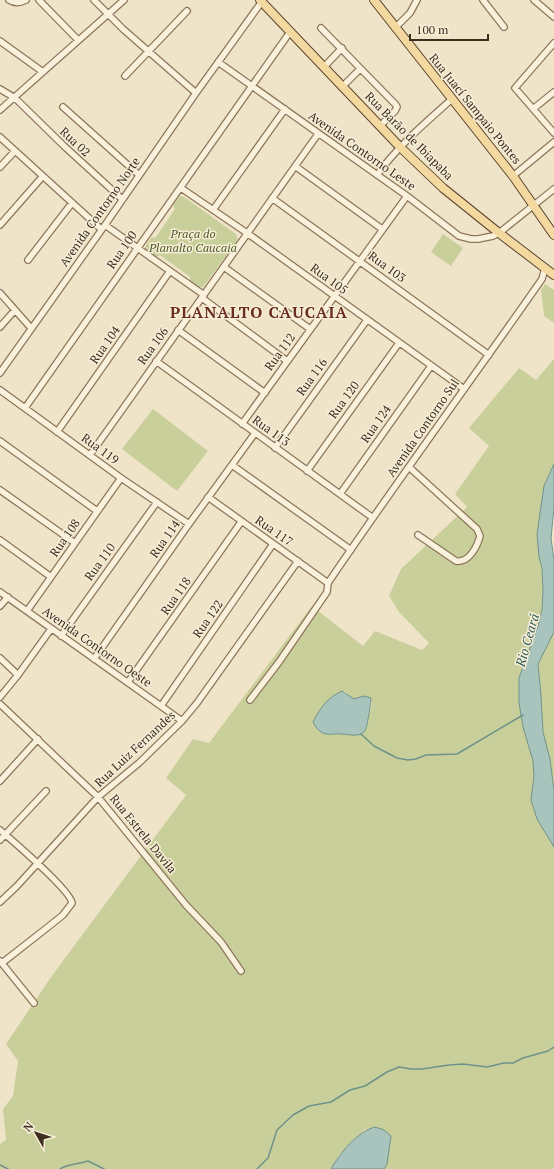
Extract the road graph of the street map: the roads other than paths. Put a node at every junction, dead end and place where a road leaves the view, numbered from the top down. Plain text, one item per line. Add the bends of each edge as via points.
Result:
1 (9, 0) edge
2 (26, 0) edge
3 (39, 0) edge
4 (94, 0) edge
5 (124, 0) edge
6 (374, 0) edge
7 (417, 0) edge
8 (482, 0) edge
9 (534, 0) edge
10 (262, 1) edge
11 (187, 11) dead end
12 (108, 15) junction
13 (554, 17) edge
14 (504, 27) dead end
15 (321, 28) dead end
16 (395, 28) junction
17 (290, 32) junction
18 (78, 40) junction
19 (0, 41) edge
20 (554, 43) edge
21 (342, 48) junction
22 (148, 51) junction
23 (218, 62) junction
24 (324, 67) junction
25 (360, 69) junction
26 (43, 72) junction
27 (125, 76) dead end
28 (252, 86) junction
29 (343, 86) junction
30 (0, 88) edge
31 (554, 92) edge
32 (196, 93) junction
33 (15, 98) junction
34 (452, 99) junction
35 (63, 108) dead end
36 (532, 109) junction
37 (0, 110) edge
38 (285, 110) junction
39 (380, 126) junction
40 (554, 133) edge
41 (318, 134) junction
42 (0, 137) edge
43 (554, 142) edge
44 (400, 147) junction
45 (15, 151) junction
46 (295, 166) junction
47 (0, 167) edge
48 (139, 175) junction
49 (377, 175) junction
50 (43, 176) junction
51 (513, 176) junction
52 (181, 188) junction
53 (554, 189) edge
54 (407, 196) junction
55 (272, 198) junction
56 (122, 200) junction
57 (72, 203) junction
58 (533, 206) junction
59 (213, 210) junction
60 (105, 224) junction
61 (0, 225) edge
62 (101, 229) junction
63 (382, 229) junction
64 (247, 233) junction
65 (498, 233) junction
66 (554, 235) edge
67 (137, 248) junction
68 (28, 260) dead end
69 (359, 260) junction
70 (224, 267) junction
71 (545, 268) junction
72 (170, 271) junction
73 (554, 275) edge
74 (0, 293) edge
75 (334, 296) junction
76 (203, 297) junction
77 (15, 310) junction
78 (367, 320) junction
79 (0, 327) edge
80 (31, 328) junction
81 (310, 329) junction
82 (178, 330) junction
83 (398, 342) junction
84 (489, 355) junction
85 (287, 361) junction
86 (156, 362) junction
87 (431, 366) junction
88 (0, 373) edge
89 (0, 390) edge
90 (464, 390) junction
91 (265, 393) junction
92 (25, 408) junction
93 (242, 424) junction
94 (57, 432) junction
95 (255, 433) junction
96 (0, 441) edge
97 (275, 448) junction
98 (90, 455) junction
99 (232, 465) junction
100 (409, 467) junction
101 (307, 471) junction
102 (121, 478) junction
103 (0, 490) edge
104 (340, 494) junction
105 (208, 497) junction
106 (157, 502) junction
107 (97, 512) junction
108 (373, 518) junction
109 (241, 522) junction
110 (189, 524) junction
111 (418, 535) dead end
112 (0, 540) edge
113 (75, 543) junction
114 (273, 544) junction
115 (350, 550) junction
116 (298, 561) junction
117 (51, 577) junction
118 (328, 583) junction
119 (0, 592) edge
120 (8, 597) junction
121 (0, 606) edge
122 (27, 612) junction
123 (52, 629) junction
124 (61, 636) junction
125 (0, 658) edge
126 (94, 659) junction
127 (18, 675) junction
128 (128, 682) junction
129 (0, 697) edge
130 (250, 700) dead end
131 (0, 704) edge
132 (161, 706) junction
133 (182, 721) junction
134 (38, 740) junction
135 (0, 781) edge
136 (46, 791) dead end
137 (98, 797) junction
138 (0, 830) edge
139 (5, 834) junction
140 (0, 840) edge
141 (37, 864) junction
142 (0, 902) edge
143 (1, 962) edge
144 (241, 971) dead end
145 (34, 1002) dead end

1 - 2 street via 16,3
3 - 18 street
4 - 12 street
5 - 12 street
6 - 16 main road, Rua Juací Sampaio Pontes
7 - 16 street via 410,13
8 - 14 street
9 - 13 street
10 - 17 main road, Rua Barão de Ibiapaba
10 - 23 street, Avenida Contorno Norte
11 - 22 street
12 - 18 street
12 - 22 street
15 - 21 street
16 - 34 main road, Rua Juací Sampaio Pontes
17 - 24 main road, Rua Barão de Ibiapaba
17 - 28 street, Rua 100
18 - 26 street
19 - 26 street
20 - 36 street via 515,88
21 - 24 street
21 - 25 street
22 - 27 street
22 - 32 street
23 - 28 street, Avenida Contorno Leste
23 - 32 street, Avenida Contorno Norte
24 - 29 main road, Rua Barão de Ibiapaba
25 - 29 street
25 - 39 street via 397,107
26 - 33 street
28 - 38 street, Avenida Contorno Leste
28 - 52 street, Rua 100
29 - 39 main road, Rua Barão de Ibiapaba
30 - 33 street, Rua 02
31 - 36 street
32 - 48 street, Avenida Contorno Norte
33 - 37 street
33 - 56 street, Rua 02
34 - 44 street
34 - 51 main road, Rua Juací Sampaio Pontes
35 - 48 street
36 - 40 street
38 - 41 street, Avenida Contorno Leste
38 - 59 street
39 - 44 main road, Rua Barão de Ibiapaba
41 - 46 street, Rua 106
41 - 49 street, Avenida Contorno Leste
42 - 45 street
43 - 51 street
44 - 49 street
44 - 65 main road, Rua Barão de Ibiapaba
45 - 47 street
45 - 50 street
46 - 55 street, Rua 106
46 - 63 street
48 - 56 street, Avenida Contorno Norte
49 - 54 street, Avenida Contorno Leste
50 - 57 street
50 - 61 street
51 - 58 main road, Rua Juací Sampaio Pontes
52 - 59 street, Rua 105
52 - 67 street, Rua 100
53 - 58 street
54 - 63 street, Rua 112
54 - 65 street, Avenida Contorno Leste via 459,236 478,239
55 - 64 street, Rua 106
55 - 69 street, Rua 103
56 - 60 street, Avenida Contorno Norte
57 - 62 street
57 - 68 street
58 - 65 street
58 - 66 main road, Rua Juací Sampaio Pontes
59 - 64 street, Rua 105
60 - 62 street, Avenida Contorno Norte
60 - 67 street
62 - 80 street, Avenida Contorno Norte
63 - 69 street, Rua 112
64 - 70 street, Rua 106
64 - 75 street, Rua 105
65 - 71 main road, Rua Barão de Ibiapaba
67 - 72 street
67 - 92 street, Rua 100
69 - 75 street, Rua 112
69 - 84 street, Rua 103
70 - 76 street, Rua 106
70 - 81 street
71 - 73 main road, Rua Barão de Ibiapaba
71 - 84 street, Avenida Contorno Sul via 542,279
72 - 76 street
72 - 94 street, Rua 104
74 - 77 street
75 - 78 street, Rua 105
75 - 81 street, Rua 112
76 - 82 street, Rua 106
76 - 85 street
77 - 79 street
77 - 80 street
78 - 83 street, Rua 105
78 - 97 street, Rua 116
80 - 88 street, Avenida Contorno Norte
81 - 85 street, Rua 112
82 - 86 street, Rua 106
82 - 91 street
83 - 87 street, Rua 105
83 - 101 street, Rua 120
84 - 90 street, Avenida Contorno Sul
85 - 91 street, Rua 112
86 - 93 street, Rua 113
86 - 98 street, Rua 106
87 - 90 street, Rua 105
87 - 104 street, Rua 124
89 - 92 street, Rua 119
90 - 100 street, Avenida Contorno Sul
91 - 93 street, Rua 112
92 - 94 street, Rua 119
93 - 95 street, Rua 113
94 - 98 street, Rua 119
95 - 97 street, Rua 113
95 - 99 street, Rua 114
96 - 107 street
97 - 101 street, Rua 113
98 - 102 street, Rua 119
99 - 105 street, Rua 114
99 - 115 street
100 - 108 street, Avenida Contorno Sul
100 - 111 street via 477,529 480,536 468,558 459,562
101 - 104 street, Rua 113
102 - 106 street, Rua 119
102 - 107 street, Rua 108
103 - 113 street
104 - 108 street, Rua 113
105 - 109 street, Rua 117
105 - 110 street, Rua 114
106 - 110 street, Rua 119
106 - 124 street, Rua 110
107 - 113 street, Rua 108
108 - 115 street, Avenida Contorno Sul
109 - 114 street, Rua 117
109 - 128 street, Rua 118
110 - 126 street, Rua 114
112 - 117 street
113 - 117 street, Rua 108
114 - 116 street, Rua 117
114 - 132 street, Rua 122
115 - 118 street, Avenida Contorno Sul
116 - 118 street, Rua 117
116 - 133 street, Rua Luiz Fernandes
117 - 122 street, Rua 108
118 - 130 street, Avenida Contorno Sul via 327,592
119 - 120 street, Avenida Contorno Oeste
120 - 121 street
120 - 122 street, Avenida Contorno Oeste
122 - 123 street, Avenida Contorno Oeste
123 - 124 street, Avenida Contorno Oeste
123 - 127 street
124 - 126 street, Avenida Contorno Oeste
125 - 127 street
126 - 128 street, Avenida Contorno Oeste
127 - 129 street
128 - 132 street, Avenida Contorno Oeste
131 - 134 street, Rua Estrela Davila
132 - 133 street, Avenida Contorno Oeste
133 - 137 street, Rua Luiz Fernandes via 139,763
134 - 135 street
134 - 137 street, Rua Estrela Davila
136 - 139 street
137 - 141 street, Rua Luiz Fernandes
137 - 144 street, Rua Estrela Davila via 186,905 221,942
138 - 139 street
139 - 140 street
139 - 141 street
141 - 142 street, Rua Luiz Fernandes
141 - 143 street via 70,896 72,904 63,915
143 - 145 street

